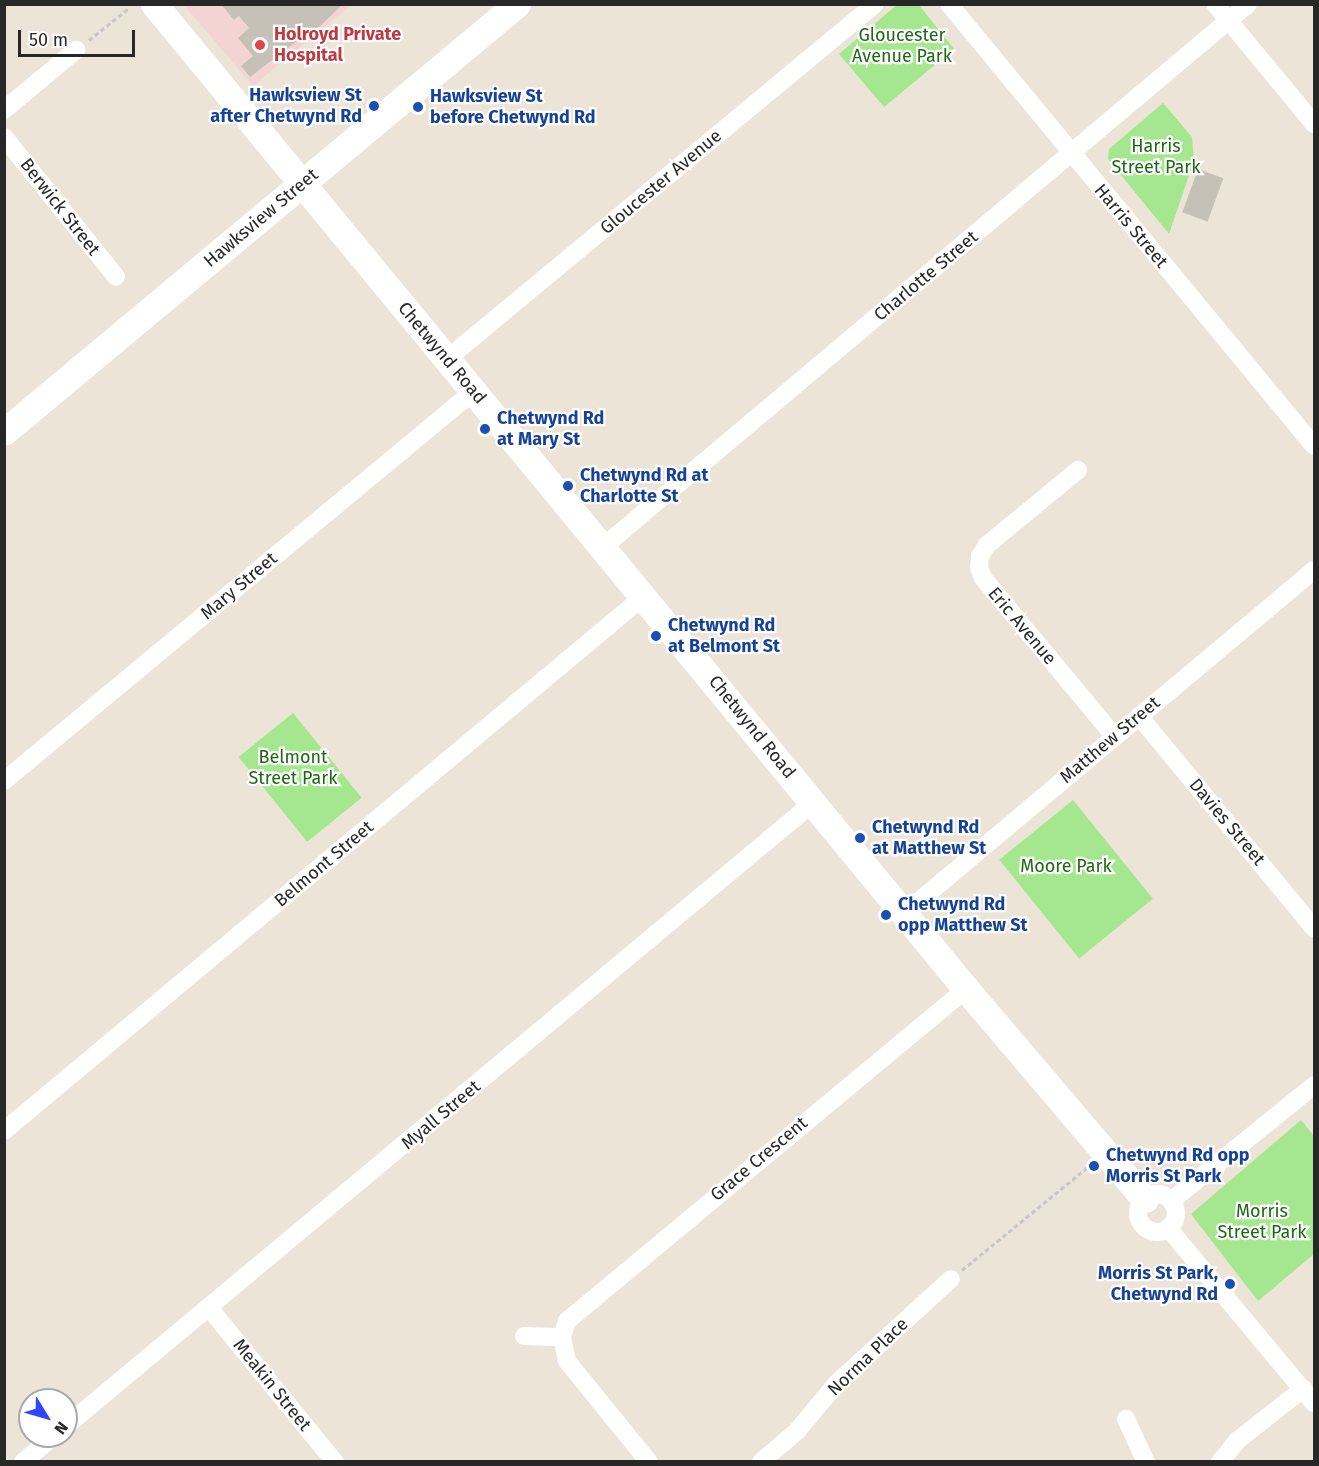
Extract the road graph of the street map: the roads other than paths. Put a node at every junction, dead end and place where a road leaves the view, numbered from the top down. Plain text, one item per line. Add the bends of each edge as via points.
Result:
1 (518, 4) edge
2 (875, 4) edge
3 (949, 4) edge
4 (1215, 4) edge
5 (1248, 4) edge
6 (141, 6) edge
7 (1229, 21) junction
8 (76, 50) road end
9 (4, 110) edge
10 (1314, 124) edge
11 (4, 137) edge
12 (1071, 153) junction
13 (302, 184) junction
14 (116, 277) dead end
15 (447, 359) junction
16 (474, 391) junction
17 (4, 432) edge
18 (1314, 446) edge
19 (1078, 470) dead end
20 (603, 547) junction
21 (1314, 570) edge
22 (644, 596) junction
23 (1139, 716) junction
24 (1114, 736) junction
25 (4, 781) edge
26 (814, 802) junction
27 (906, 912) junction
28 (1314, 928) edge
29 (966, 989) junction
30 (1314, 1085) edge
31 (4, 1131) edge
32 (1158, 1200) junction
33 (1168, 1228) junction
34 (951, 1280) road end
35 (210, 1309) junction
36 (524, 1336) dead end
37 (562, 1338) junction
38 (1303, 1389) junction
39 (1314, 1403) edge
40 (78, 1416) edge
41 (1126, 1419) dead end
42 (39, 1448) edge
43 (23, 1461) edge
44 (334, 1461) edge
45 (649, 1461) edge
46 (761, 1461) edge
47 (1146, 1461) edge
48 (1220, 1461) edge

1 - 13 street, Hawksview Street
2 - 15 street, Gloucester Avenue
3 - 12 street, Harris Street
4 - 7 street
5 - 7 street, Charlotte Street
6 - 13 street, Chetwynd Road
7 - 10 street
7 - 12 street, Charlotte Street
8 - 9 street
11 - 14 street, Berwick Street
12 - 18 street, Harris Street
12 - 20 street, Charlotte Street
13 - 15 street, Chetwynd Road
13 - 17 street, Hawksview Street
15 - 16 street, Chetwynd Road
16 - 20 street, Chetwynd Road
16 - 25 street, Mary Street
19 - 24 street, Eric Avenue via 987,545 979,568 983,578
20 - 22 street, Chetwynd Road
21 - 23 street, Matthew Street
22 - 26 street, Chetwynd Road
22 - 31 street, Belmont Street
23 - 24 street, Matthew Street
23 - 28 street, Davies Street
24 - 27 street, Matthew Street
26 - 27 street, Chetwynd Road
26 - 35 street, Myall Street
27 - 29 street, Chetwynd Road
29 - 32 street, Chetwynd Road
29 - 37 street, Grace Crescent via 578,1309 567,1321
30 - 32 street
32 - 33 street via 1175,1212
32 - 33 street via 1138,1210 1140,1222 1150,1231
33 - 38 street
34 - 46 street, Norma Place via 837,1383 797,1431
35 - 40 street, Myall Street
35 - 44 street, Meakin Street
36 - 37 street
37 - 45 street via 567,1361
38 - 39 street
38 - 48 street via 1238,1440
41 - 47 street
42 - 43 street

